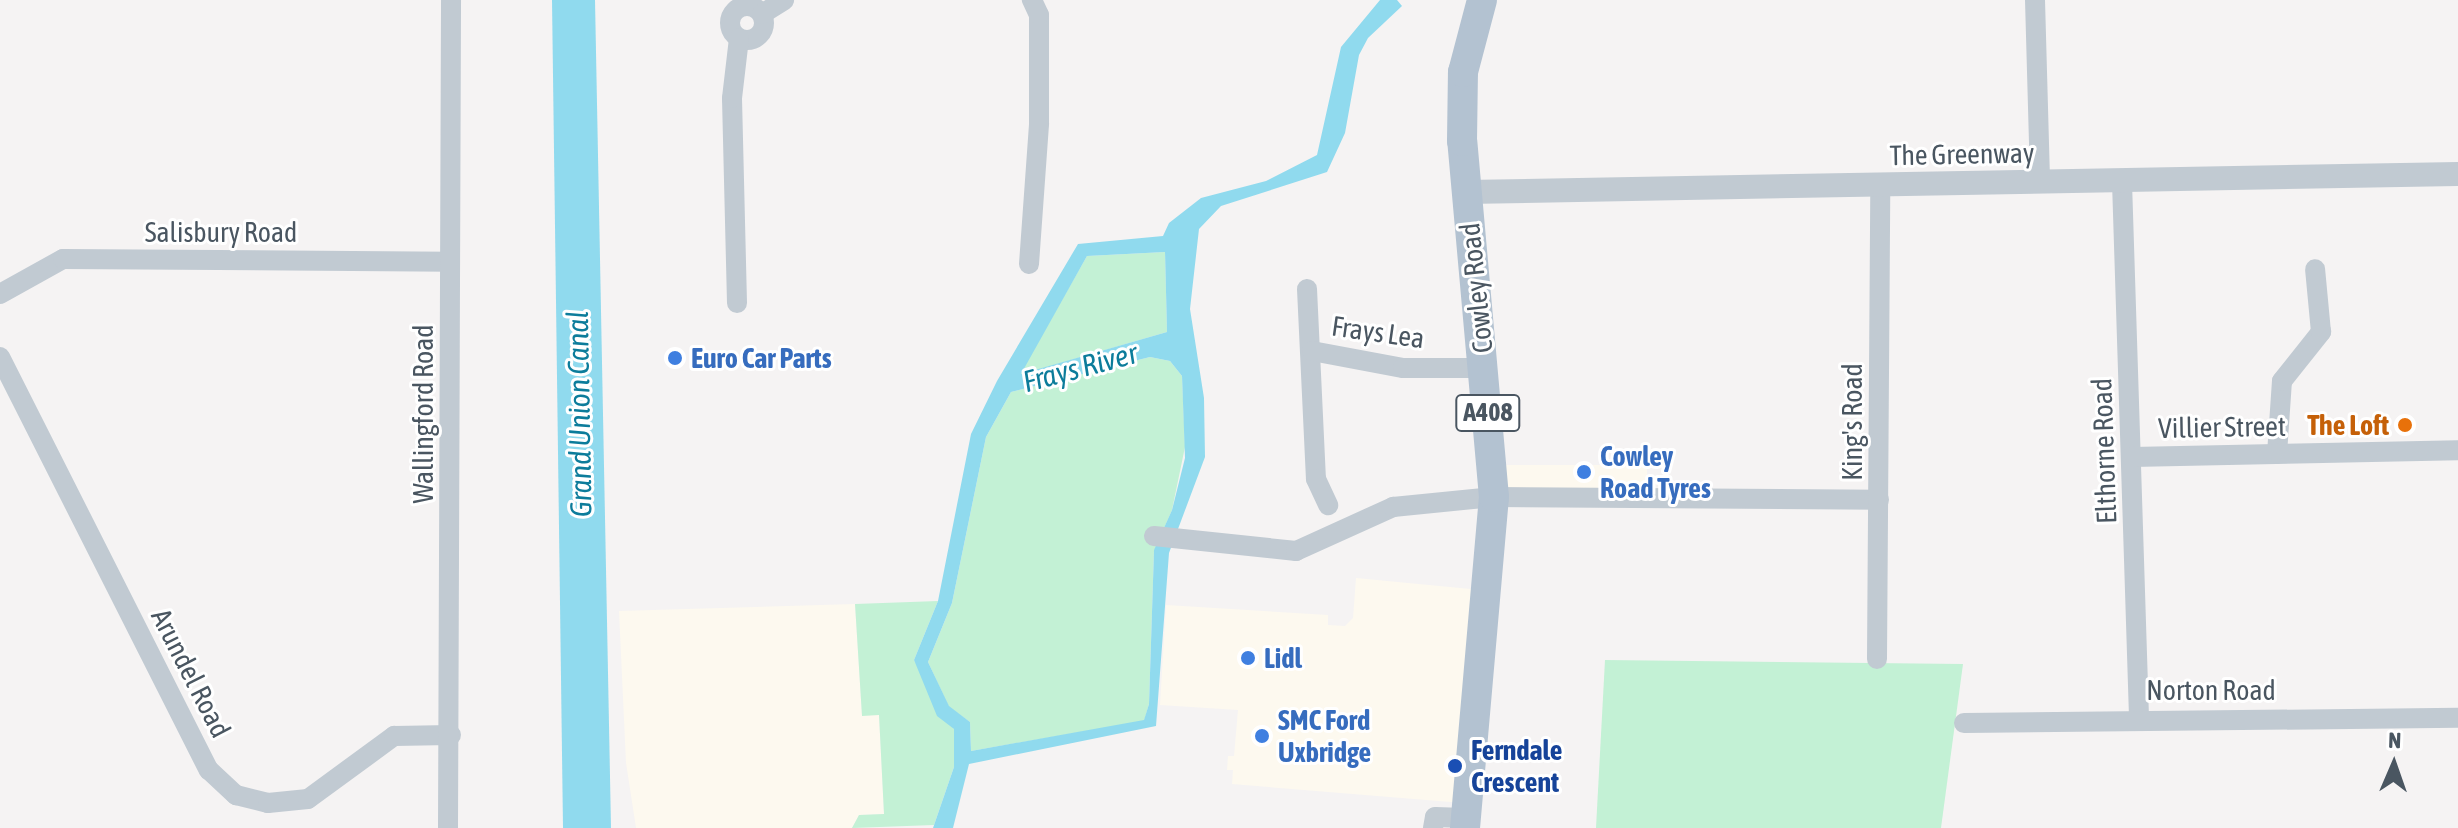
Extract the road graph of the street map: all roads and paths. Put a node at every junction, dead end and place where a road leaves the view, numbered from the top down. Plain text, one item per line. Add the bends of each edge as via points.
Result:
1 (451, 0) edge
2 (784, 0) edge
3 (1032, 0) edge
4 (1482, 0) edge
5 (2035, 0) edge
6 (734, 5) edge
7 (762, 14) junction
8 (739, 38) junction
9 (2458, 174) edge
10 (2122, 182) junction
11 (2040, 183) junction
12 (1880, 185) junction
13 (1466, 192) junction
14 (450, 262) junction
15 (1029, 264) dead end
16 (2315, 269) dead end
17 (1307, 289) dead end
18 (0, 294) edge
19 (737, 303) dead end
20 (1312, 351) junction
21 (0, 357) edge
22 (1484, 368) junction
23 (2458, 450) edge
24 (2277, 454) junction
25 (2132, 457) junction
26 (1494, 497) junction
27 (1879, 500) junction
28 (1328, 505) dead end
29 (1154, 536) dead end
30 (1877, 659) dead end
31 (2139, 718) junction
32 (2458, 718) edge
33 (1964, 723) dead end
34 (451, 735) junction
35 (1465, 823) edge
36 (448, 828) edge
37 (1433, 828) edge

1 - 14 street, Wallingford Road
2 - 7 street
3 - 15 street via 1039,15 1039,123
4 - 13 main road, Cowley Road / A408 via 1463,72
5 - 11 street
6 - 7 street
6 - 8 street via 731,27
7 - 8 street via 760,35
8 - 19 street via 732,98
9 - 10 street, The Greenway
10 - 11 street, The Greenway
10 - 25 street, Elthorne Road
11 - 12 street, The Greenway
12 - 13 street, The Greenway
12 - 27 street, King's Road
13 - 22 main road, Cowley Road / A408
14 - 18 street, Salisbury Road via 63,259
14 - 34 street, Wallingford Road
16 - 24 street via 2321,332 2282,381
17 - 20 street, Frays Lea
20 - 22 street, Frays Lea via 1403,368
20 - 28 street, Frays Lea via 1316,479
21 - 34 street, Arundel Road via 209,770 236,795 268,803 308,799 394,736
22 - 26 main road, Cowley Road / A408
23 - 24 street, Villier Street
24 - 25 street, Villier Street
25 - 31 street, Elthorne Road
26 - 27 street
26 - 29 street via 1393,507 1296,551
26 - 35 main road, Cowley Road / A408
27 - 30 street, King's Road
31 - 32 street, Norton Road
31 - 33 street, Norton Road
34 - 36 street, Wallingford Road
35 - 37 street, Cowley Road via 1435,817

